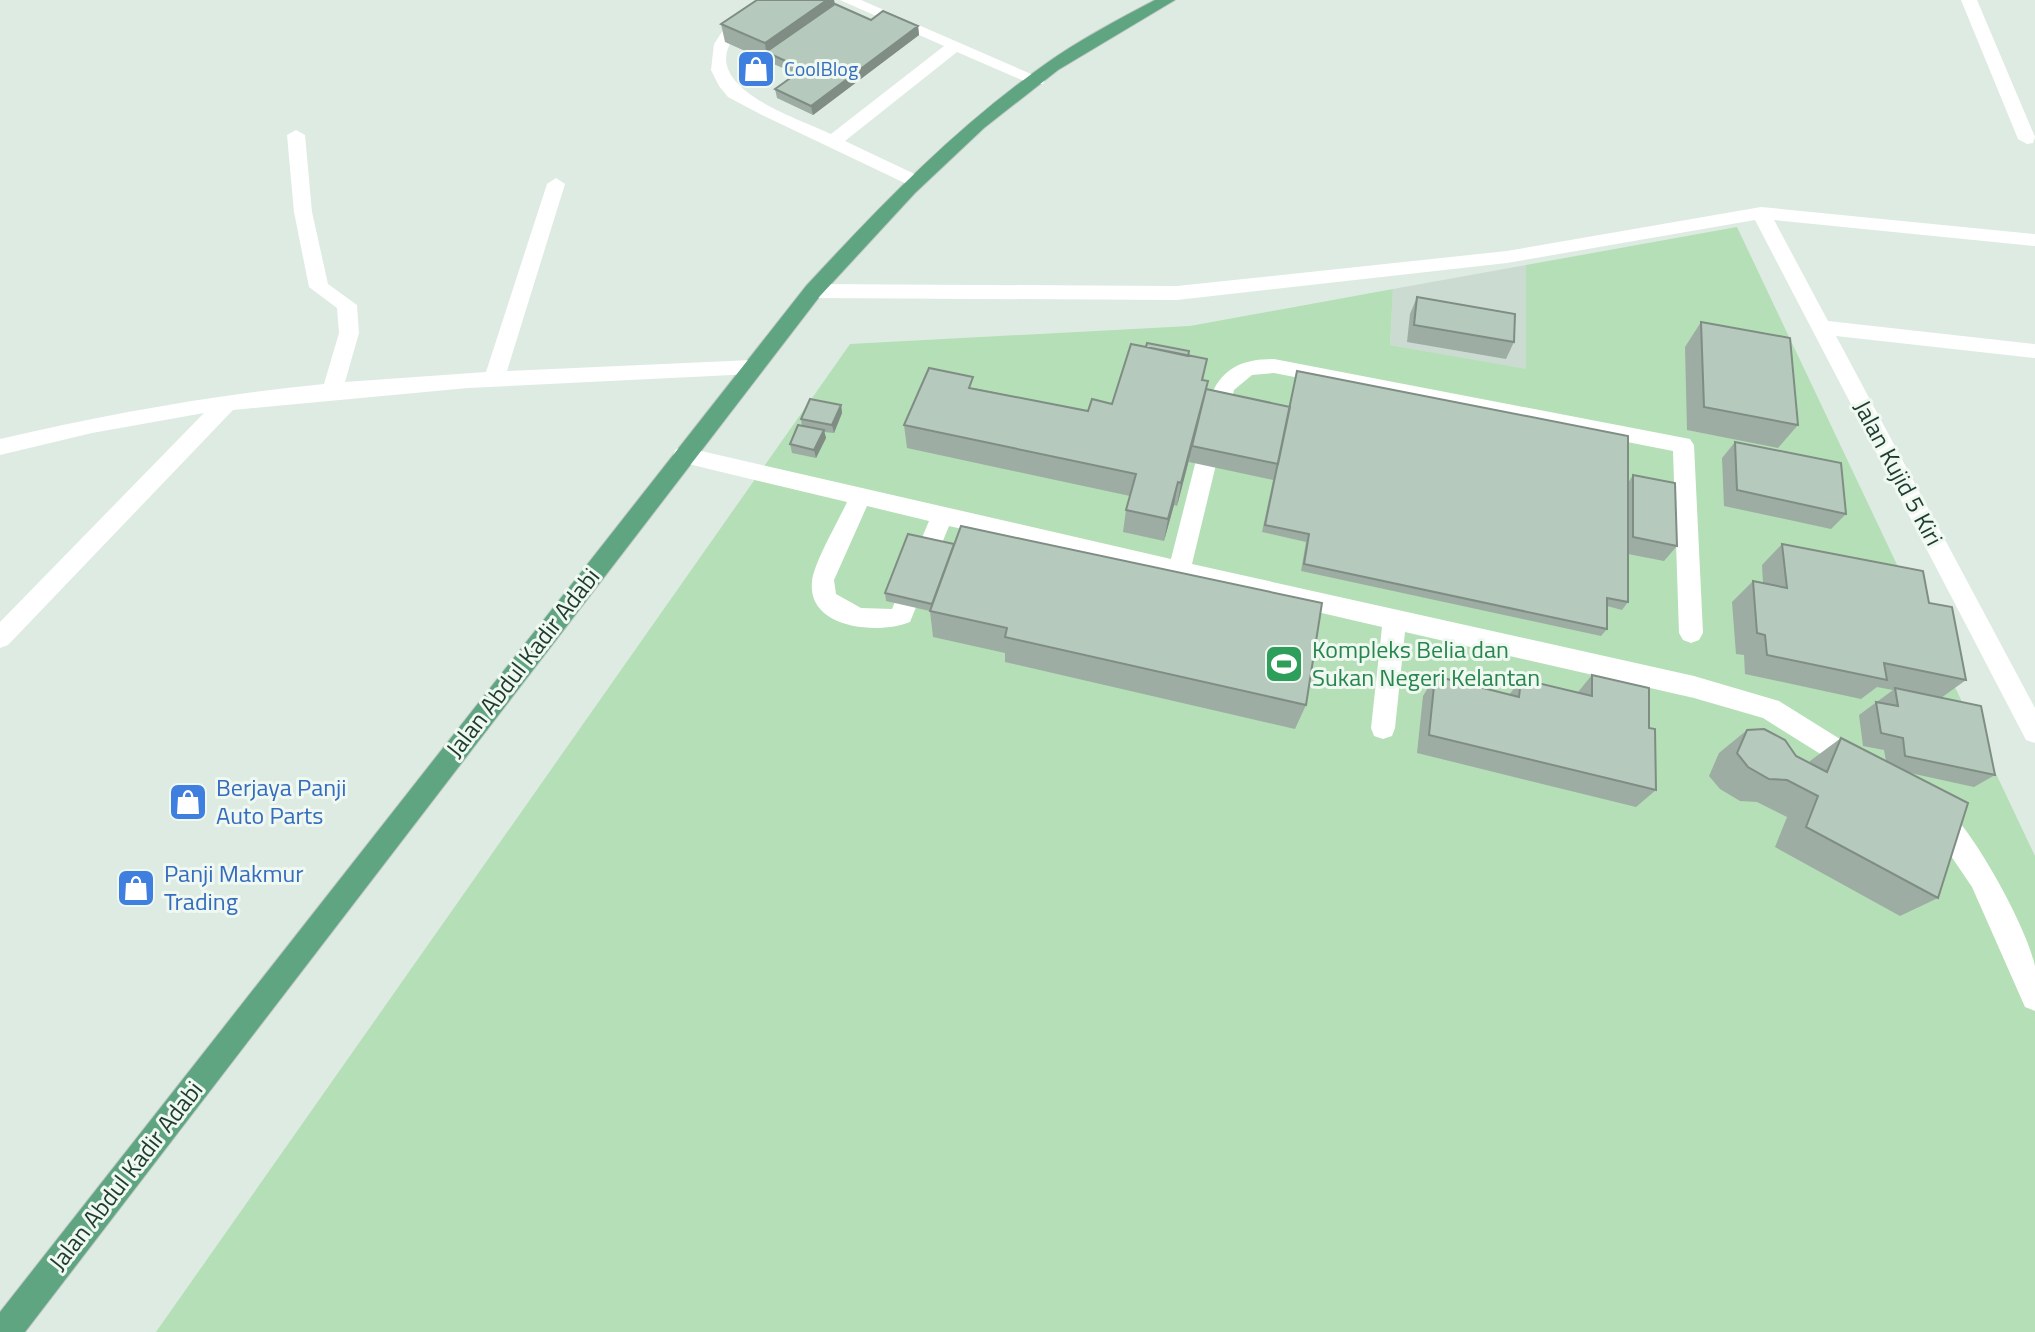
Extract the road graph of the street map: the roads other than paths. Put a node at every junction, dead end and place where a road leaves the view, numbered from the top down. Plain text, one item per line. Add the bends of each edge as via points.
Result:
1 (774, 0) edge
2 (848, 0) edge
3 (1134, 0) edge
4 (1167, 0) edge
5 (1969, 0) edge
6 (1090, 42) junction
7 (956, 45) junction
8 (1037, 80) junction
9 (296, 135) dead end
10 (2027, 139) dead end
11 (832, 142) junction
12 (917, 182) junction
13 (556, 184) dead end
14 (1761, 213) junction
15 (2035, 240) edge
16 (813, 291) junction
17 (1821, 327) junction
18 (2035, 351) edge
19 (752, 367) junction
20 (494, 380) junction
21 (332, 391) junction
22 (229, 401) junction
23 (0, 447) edge
24 (684, 455) junction
25 (861, 496) junction
26 (942, 515) junction
27 (1179, 571) junction
28 (1395, 620) junction
29 (1691, 633) dead end
30 (0, 638) edge
31 (1383, 728) dead end
32 (2035, 732) edge
33 (1875, 775) edge
34 (1911, 798) edge
35 (2035, 997) edge
36 (5, 1332) edge

1 - 11 street via 730,32 722,44 719,70 734,93
2 - 7 street
3 - 6 main road, Jalan Abdul Kadir Adabi
4 - 6 main road, Jalan Abdul Kadir Adabi
5 - 10 street
6 - 8 main road, Jalan Abdul Kadir Adabi
7 - 8 street
7 - 11 street
8 - 12 main road, Jalan Abdul Kadir Adabi
9 - 21 street via 303,212 319,287 347,305 349,333
11 - 12 street
12 - 16 main road, Jalan Abdul Kadir Adabi
13 - 20 street
14 - 15 street
14 - 16 street via 1507,257 1177,293
14 - 17 street, Jalan Kujid 5 Kiri
16 - 19 main road, Jalan Abdul Kadir Adabi
17 - 18 street
17 - 32 street, Jalan Kujid 5 Kiri
19 - 20 street
19 - 24 main road, Jalan Abdul Kadir Adabi
20 - 21 street
21 - 22 street
22 - 23 street
22 - 30 street
24 - 25 street
24 - 36 main road, Jalan Abdul Kadir Adabi
25 - 26 street
25 - 26 street via 823,580 825,598 838,610 887,621 902,615
26 - 27 street
27 - 28 street
27 - 29 street via 1224,389 1234,374 1274,366 1683,445
28 - 31 street
28 - 33 street via 1770,709
34 - 35 street via 1957,836

